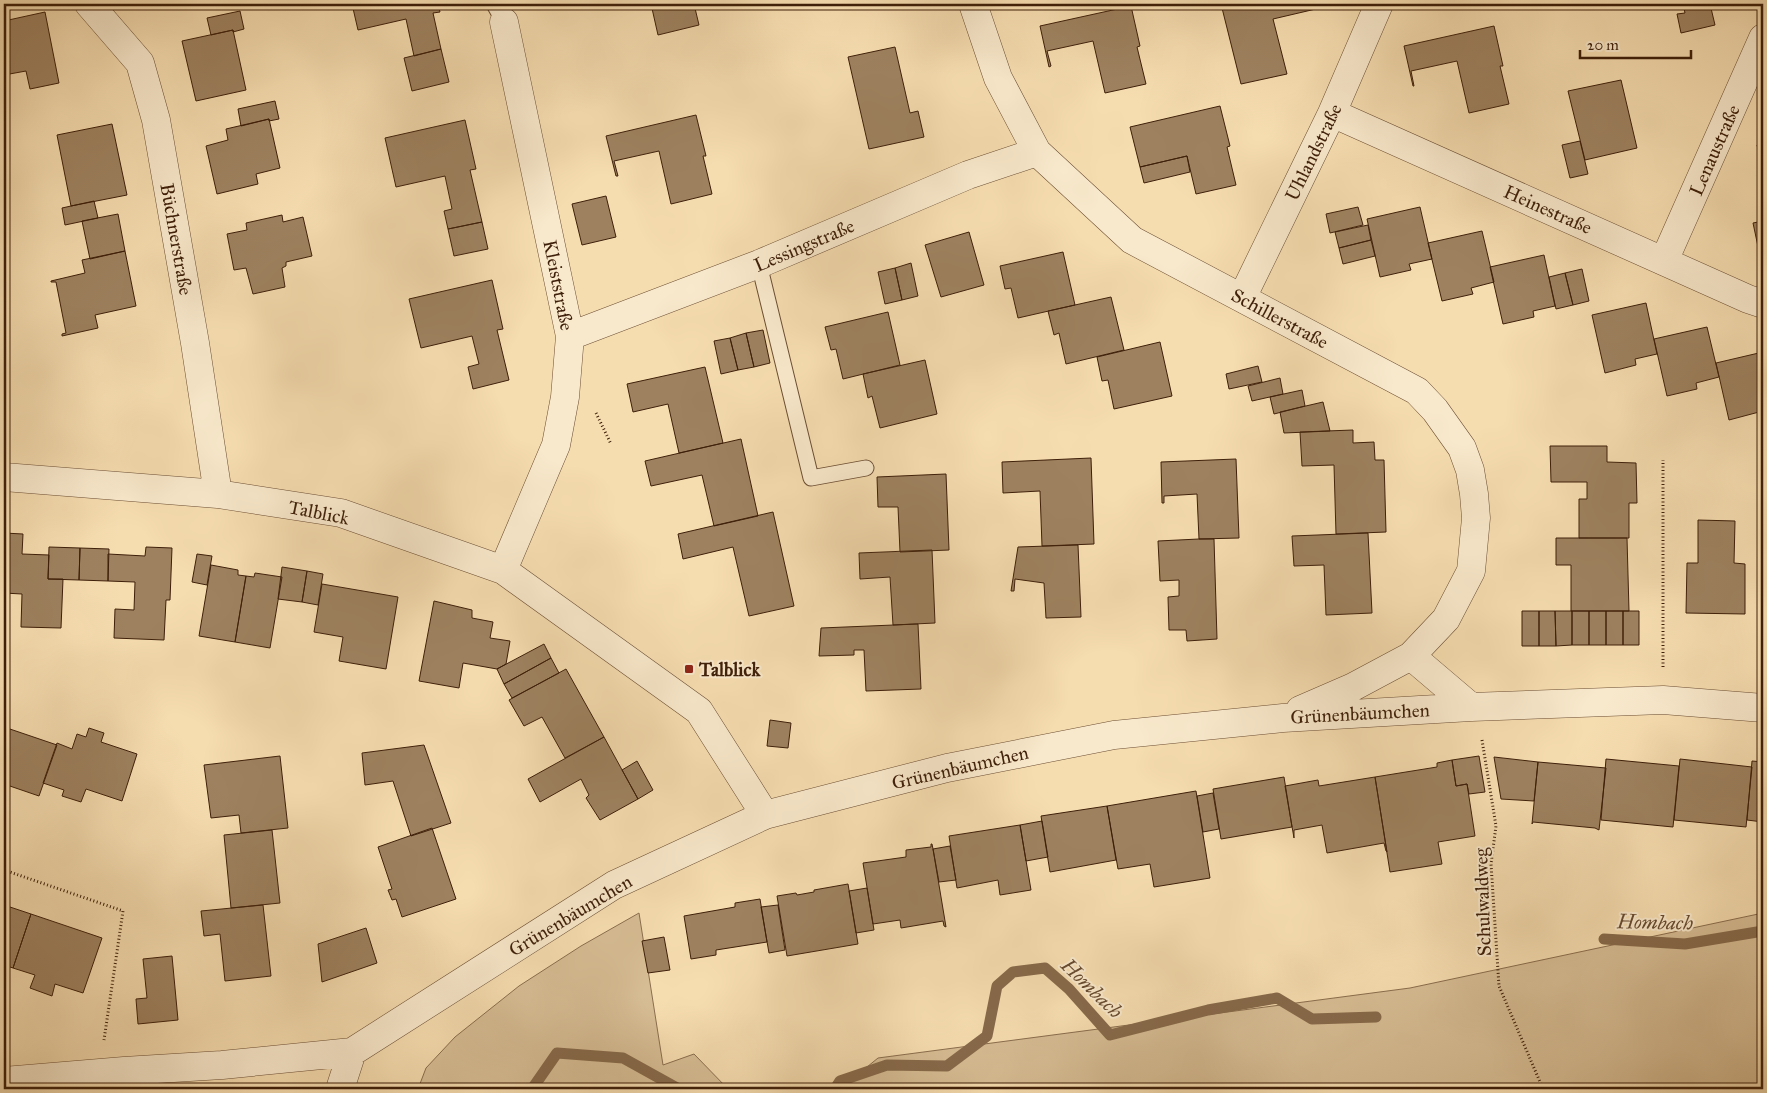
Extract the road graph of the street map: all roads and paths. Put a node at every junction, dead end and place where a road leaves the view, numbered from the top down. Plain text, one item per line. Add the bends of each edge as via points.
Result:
1 (89, 4) edge
2 (972, 4) edge
3 (1379, 4) edge
4 (499, 13) edge
5 (1763, 38) edge
6 (1332, 113) junction
7 (1037, 152) junction
8 (1664, 261) junction
9 (759, 264) junction
10 (1242, 298) junction
11 (1763, 304) edge
12 (570, 336) junction
13 (602, 425) dead end
14 (610, 444) dead end
15 (1663, 460) dead end
16 (866, 468) dead end
17 (4, 477) edge
18 (218, 494) junction
19 (503, 570) junction
20 (1411, 656) junction
21 (1663, 700) junction
22 (1471, 707) junction
23 (1763, 708) edge
24 (1283, 718) junction
25 (765, 815) junction
26 (4, 870) edge
27 (352, 1052) junction
28 (99, 1073) junction
29 (4, 1081) edge
30 (340, 1089) edge
31 (1543, 1089) edge

1 - 18 street, Büchnerstraße via 140,64 156,120 196,343
2 - 7 street, Schillerstraße via 998,78
3 - 6 street, Uhlandstraße
4 - 12 street, Kleiststraße
5 - 8 street, Lenaustraße
6 - 8 street, Heinestraße
6 - 10 street, Uhlandstraße
7 - 9 street, Lessingstraße via 968,175
7 - 10 street, Schillerstraße via 1132,240
8 - 11 street, Heinestraße
9 - 12 street, Lessingstraße
9 - 16 lane via 810,478
10 - 20 street, Schillerstraße via 1417,391 1436,410 1462,448 1470,470 1476,518 1470,571 1446,619
12 - 19 street, Kleiststraße via 565,397 556,445
13 - 14 path
15 - 21 path
17 - 18 street, Talblick
18 - 19 street, Talblick via 341,514
19 - 25 street, Talblick via 699,711
20 - 22 street
20 - 24 street, Schillerstraße via 1353,687
21 - 22 street, Grünenbäumchen
21 - 23 street, Grünenbäumchen
22 - 24 street, Grünenbäumchen
22 - 31 path, Schulwaldweg via 1484,744 1496,826 1491,864 1499,986
24 - 25 street, Grünenbäumchen via 1114,735 947,768
25 - 27 street, Grünenbäumchen via 614,885
26 - 28 path via 123,911
27 - 28 street, Grünenbäumchen
27 - 30 street
28 - 29 street, Grünenbäumchen

